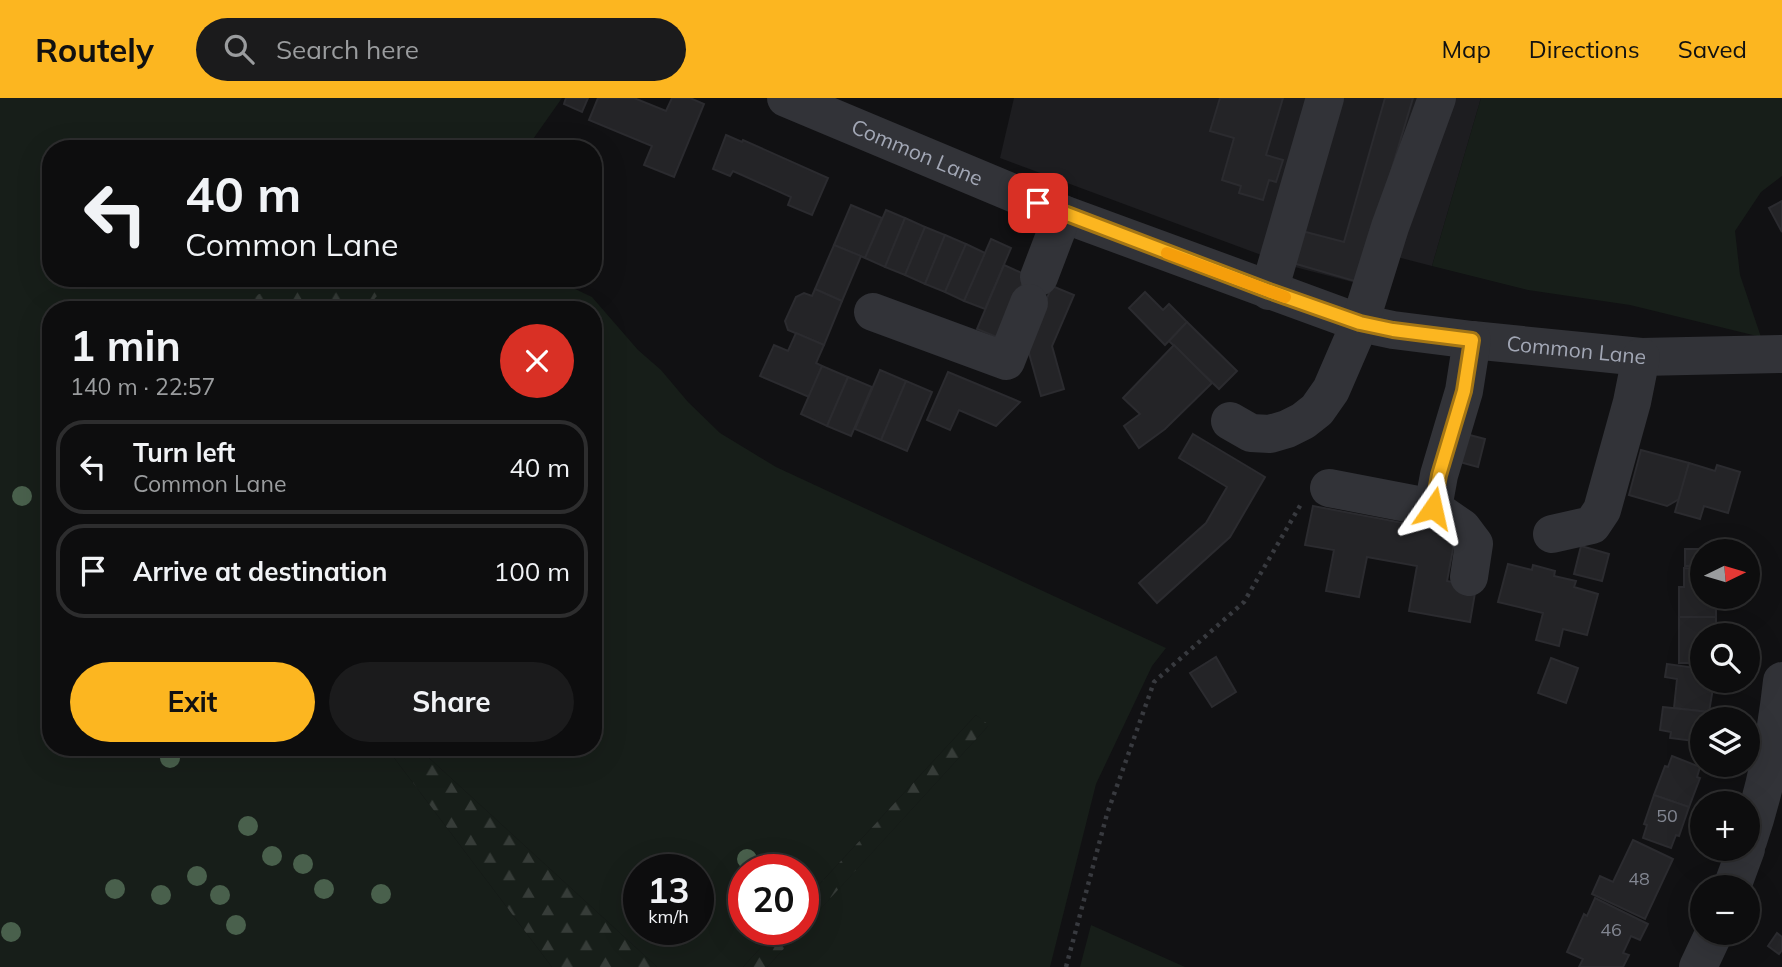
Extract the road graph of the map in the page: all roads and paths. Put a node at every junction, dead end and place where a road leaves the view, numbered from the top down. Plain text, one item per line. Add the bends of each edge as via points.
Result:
1 (786, 98) edge
2 (1325, 98) edge
3 (1437, 98) edge
4 (1063, 214) junction
5 (1269, 291) junction
6 (873, 312) dead end
7 (1360, 323) junction
8 (1472, 340) junction
9 (1782, 354) edge
10 (1642, 357) junction
11 (1230, 421) dead end
12 (1315, 495) joint
13 (1433, 508) junction
14 (1552, 534) dead end
15 (1469, 577) dead end
16 (1782, 681) edge
17 (1779, 741) edge
18 (1760, 805) edge
19 (1708, 945) edge
20 (1066, 967) edge
21 (1698, 967) edge

1 - 4 street, Common Lane
2 - 5 street
3 - 7 street
4 - 5 street, Common Lane
4 - 6 street via 1006,361
5 - 7 street, Common Lane
7 - 8 street, Common Lane
7 - 11 street via 1331,390 1303,421 1270,434 1251,433
8 - 10 street, Common Lane
8 - 13 street via 1464,391
9 - 10 street, Common Lane
10 - 14 street via 1602,510 1592,525
12 - 13 street
12 - 20 path via 1244,603 1154,682 1107,814
13 - 15 street via 1462,528 1475,544
16 - 17 street
17 - 18 street
19 - 21 street

